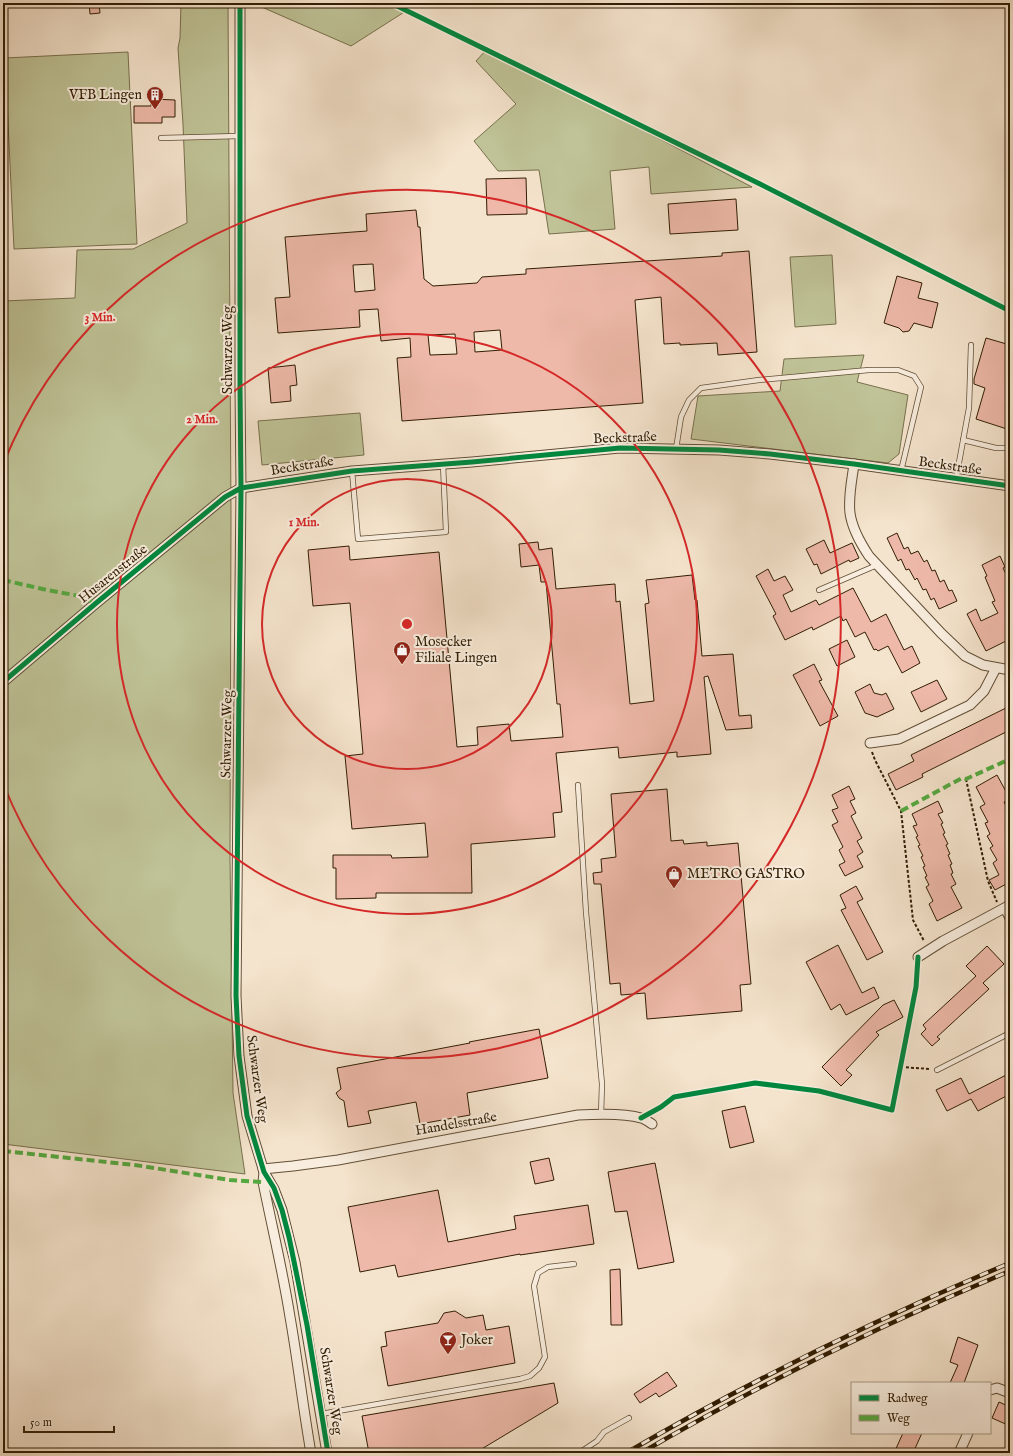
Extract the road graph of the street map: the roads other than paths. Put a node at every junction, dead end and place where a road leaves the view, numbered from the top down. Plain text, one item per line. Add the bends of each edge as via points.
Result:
1 (240, 3) edge
2 (240, 136) junction
3 (161, 138) dead end
4 (971, 345) dead end
5 (963, 440) junction
6 (1010, 448) edge
7 (676, 449) junction
8 (443, 464) junction
9 (854, 464) junction
10 (352, 471) junction
11 (901, 471) junction
12 (956, 479) junction
13 (1010, 486) edge
14 (241, 488) junction
15 (877, 565) junction
16 (819, 590) dead end
17 (996, 668) junction
18 (1010, 670) edge
19 (3, 682) edge
20 (870, 743) road end
21 (578, 785) dead end
22 (1005, 908) edge
23 (1010, 918) edge
24 (918, 957) dead end
25 (1010, 1033) edge
26 (937, 1070) road end
27 (601, 1115) junction
28 (652, 1124) dead end
29 (263, 1170) junction
30 (574, 1264) dead end
31 (991, 1390) edge
32 (1010, 1393) edge
33 (321, 1414) junction
34 (629, 1418) dead end
35 (968, 1434) edge
36 (310, 1453) edge
37 (327, 1453) edge
38 (579, 1453) edge
39 (959, 1453) edge

1 - 2 street, Schwarzer Weg
2 - 3 lane
2 - 14 street, Schwarzer Weg
4 - 5 lane via 969,408
5 - 6 lane via 996,448
5 - 12 lane
7 - 8 street, Beckstraße via 620,448
7 - 9 street, Beckstraße via 770,454
7 - 11 lane via 681,417 689,400 701,388 759,380 869,370 898,370 914,376 921,387
8 - 10 street, Beckstraße
8 - 10 lane via 446,532 358,539
9 - 11 street, Beckstraße
9 - 15 street via 850,514 859,542
10 - 14 street, Beckstraße
11 - 12 street, Beckstraße
12 - 13 street, Beckstraße
14 - 19 street, Husarenstraße via 225,497
14 - 29 street, Schwarzer Weg via 236,996 247,1116
15 - 16 lane
15 - 17 street via 965,656
17 - 18 street
17 - 20 street via 984,691 970,705 899,739
21 - 27 lane via 586,912 602,1084
22 - 23 street
22 - 24 street
25 - 26 lane
27 - 28 street, Handelsstraße via 615,1114 641,1118
27 - 29 street, Handelsstraße via 578,1116 338,1160
29 - 33 street, Schwarzer Weg via 282,1210 295,1262
29 - 36 street, Schwarzer Weg via 263,1182 289,1310
30 - 33 lane via 548,1267 538,1273 534,1286 545,1357 539,1368 530,1376
31 - 32 street via 997,1388
33 - 37 street, Schwarzer Weg
34 - 38 lane via 604,1432 597,1441
35 - 39 street

